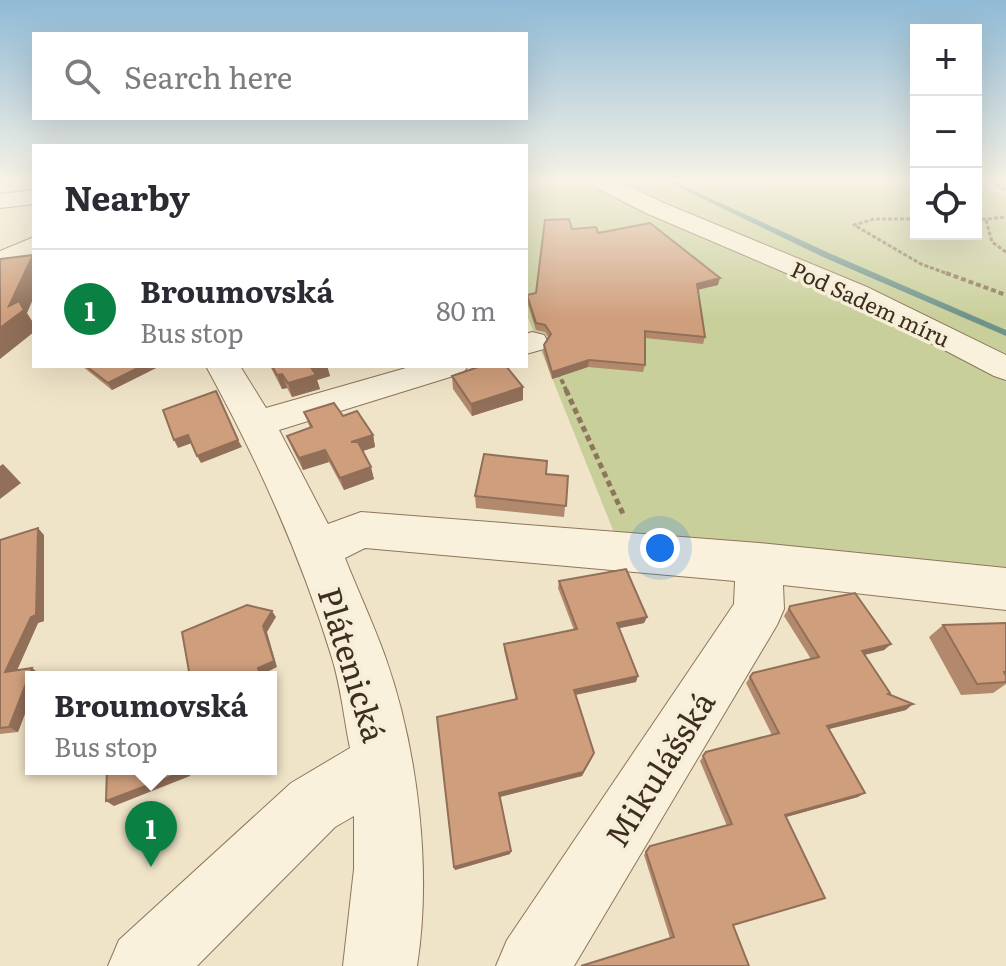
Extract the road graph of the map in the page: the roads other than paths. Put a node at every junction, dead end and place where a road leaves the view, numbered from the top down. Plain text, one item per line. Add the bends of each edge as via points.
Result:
1 (700, 227) edge
2 (32, 246) edge
3 (0, 261) edge
4 (224, 368) edge
5 (444, 368) edge
6 (1006, 369) edge
7 (257, 424) junction
8 (318, 549) junction
9 (759, 563) junction
10 (1006, 589) edge
11 (383, 763) junction
12 (145, 966) edge
13 (380, 966) edge
14 (533, 966) edge

1 - 6 street, Pod Sadem míru via 857,293
2 - 3 street
4 - 7 street, Plátenická
5 - 7 street
7 - 8 street, Plátenická
8 - 9 street via 361,530
8 - 11 street, Plátenická via 360,661
9 - 10 street
9 - 14 street, Mikulášská via 759,609
11 - 12 street via 313,805
11 - 13 street, Plátenická via 388,869

